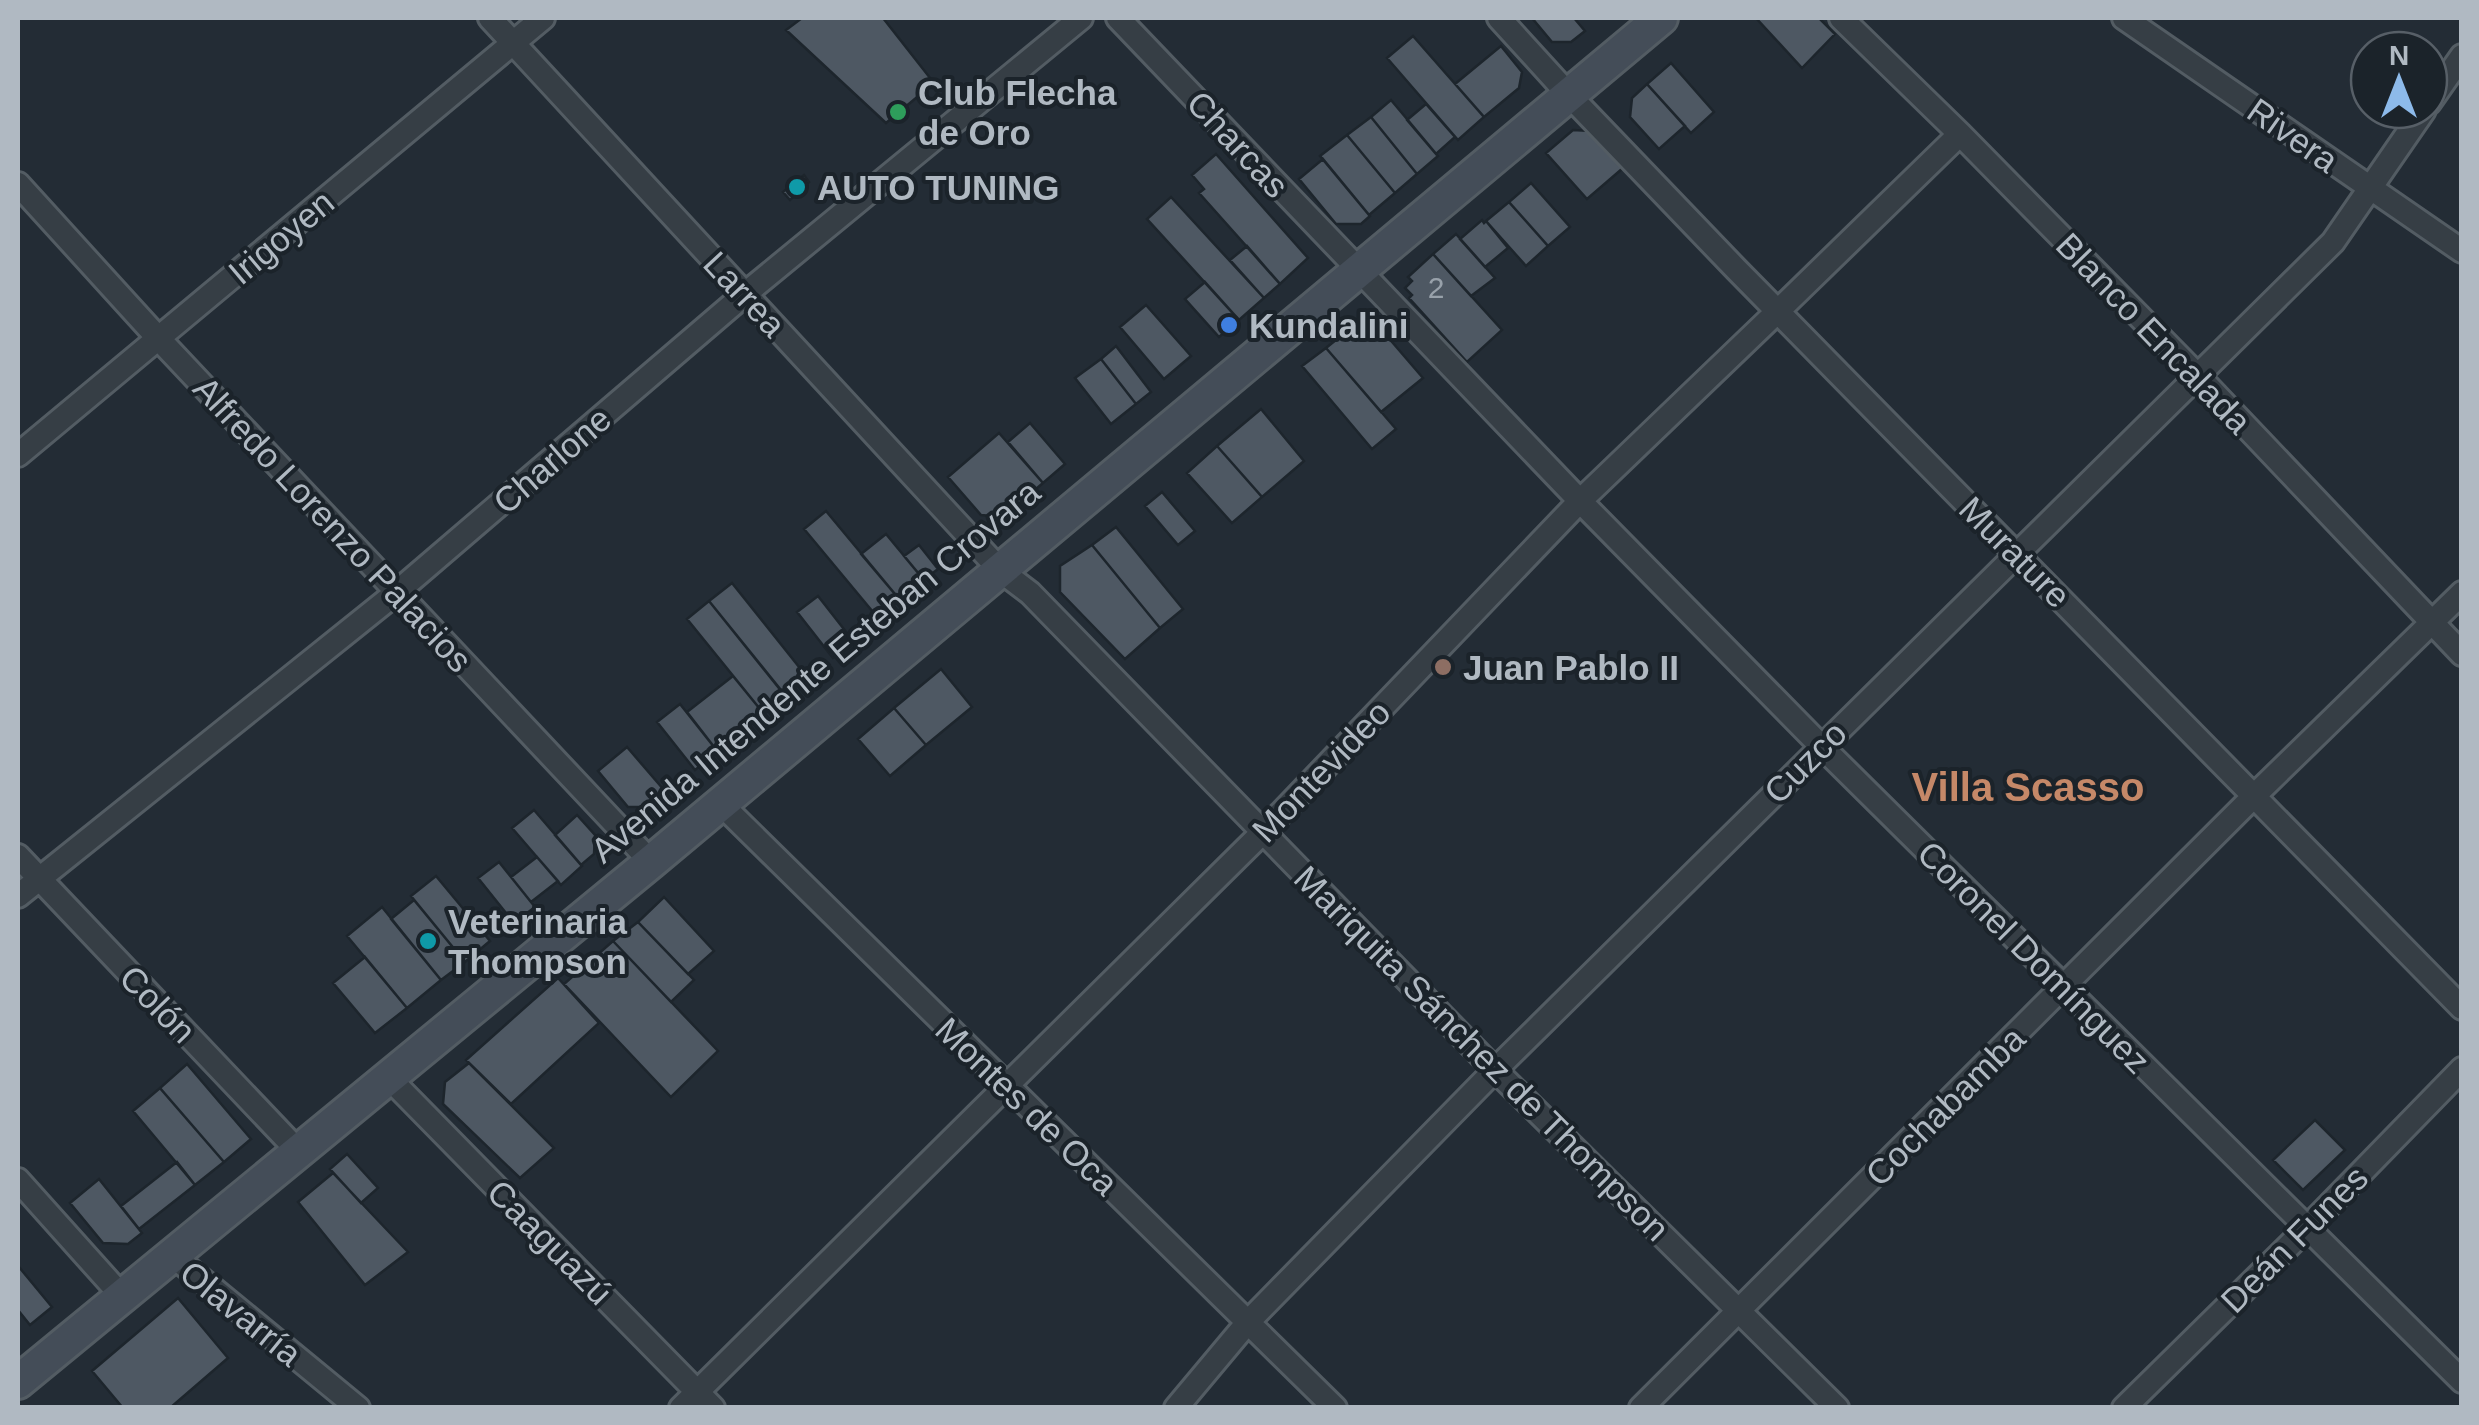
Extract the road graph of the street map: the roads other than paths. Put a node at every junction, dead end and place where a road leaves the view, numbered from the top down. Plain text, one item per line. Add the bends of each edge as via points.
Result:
1 (490, 18) edge
2 (543, 18) edge
3 (1081, 18) edge
4 (1118, 18) edge
5 (1499, 18) edge
6 (1660, 18) edge
7 (1841, 18) edge
8 (2124, 18) edge
9 (513, 42) junction
10 (1569, 95) junction
11 (2410, 130) edge
12 (1960, 134) junction
13 (18, 184) edge
14 (2370, 188) junction
15 (2462, 252) edge
16 (1358, 271) junction
17 (745, 294) junction
18 (1778, 312) junction
19 (160, 339) junction
20 (2198, 376) junction
21 (18, 455) edge
22 (1580, 500) junction
23 (2018, 555) junction
24 (1001, 570) junction
25 (2462, 592) edge
26 (396, 593) junction
27 (2431, 623) junction
28 (2462, 654) edge
29 (1822, 746) junction
30 (2255, 795) junction
31 (720, 803) junction
32 (1262, 833) junction
33 (18, 856) edge
34 (650, 862) junction
35 (39, 878) junction
36 (18, 896) edge
37 (2064, 987) junction
38 (2462, 1008) edge
39 (2462, 1069) edge
40 (1495, 1070) junction
41 (388, 1077) junction
42 (1005, 1085) junction
43 (298, 1151) junction
44 (18, 1180) edge
45 (2307, 1228) junction
46 (172, 1256) junction
47 (121, 1295) junction
48 (1740, 1310) junction
49 (1248, 1322) junction
50 (2462, 1381) edge
51 (18, 1382) edge
52 (697, 1402) edge
53 (358, 1408) edge
54 (1176, 1408) edge
55 (1334, 1408) edge
56 (1642, 1408) edge
57 (1838, 1408) edge
58 (2124, 1408) edge

1 - 9 street, Larrea
2 - 9 street, Irigoyen
3 - 17 street, Charlone
4 - 16 street, Charcas
5 - 10 street, Murature
6 - 10 main road, Avenida Intendente Esteban Crovara
7 - 12 street, Blanco Encalada
8 - 14 street, Rivera
9 - 17 street, Larrea
9 - 19 street, Irigoyen
10 - 16 main road, Avenida Intendente Esteban Crovara
10 - 18 street, Murature
11 - 14 street, Cuzco
12 - 18 street, Montevideo
12 - 20 street, Blanco Encalada
13 - 19 street, Alfredo Lorenzo Palacios
14 - 15 street, Rivera
14 - 20 street, Cuzco via 2332,242
16 - 22 street, Coronel Domínguez
16 - 24 main road, Avenida Intendente Esteban Crovara
17 - 24 street, Larrea
17 - 26 street, Charlone
18 - 22 street, Montevideo
18 - 23 street, Murature
19 - 21 street, Irigoyen
19 - 26 street, Alfredo Lorenzo Palacios
20 - 23 street, Cuzco
20 - 27 street, Blanco Encalada
22 - 29 street, Coronel Domínguez
22 - 32 street, Montevideo
23 - 29 street, Cuzco
23 - 30 street, Murature
24 - 31 main road, Avenida Intendente Esteban Crovara
24 - 32 street, Mariquita Sánchez de Thompson
25 - 27 street, Cochabamba
26 - 34 street, Alfredo Lorenzo Palacios
26 - 35 street, Charlone
27 - 28 street, Blanco Encalada
27 - 30 street, Cochabamba
29 - 37 street, Coronel Domínguez
29 - 40 street, Cuzco
30 - 37 street, Cochabamba
30 - 38 street, Murature
31 - 34 main road, Avenida Intendente Esteban Crovara
31 - 42 street, Montes de Oca
32 - 40 street, Mariquita Sánchez de Thompson
32 - 42 street, Montevideo
33 - 35 street, Colón
34 - 41 main road, Avenida Intendente Esteban Crovara
35 - 36 street, Charlone
35 - 43 street, Colón
37 - 45 street, Coronel Domínguez
37 - 48 street, Cochabamba
39 - 45 street, Deán Funes
40 - 48 street, Mariquita Sánchez de Thompson
40 - 49 street, Cuzco
41 - 43 main road, Avenida Intendente Esteban Crovara
41 - 52 street, Caaguazú
42 - 49 street, Montes de Oca
42 - 52 street, Montevideo
43 - 46 main road, Avenida Intendente Esteban Crovara
44 - 47 street
45 - 50 street, Coronel Domínguez
45 - 58 street, Deán Funes
46 - 47 main road, Avenida Intendente Esteban Crovara
46 - 53 street, Olavarría
47 - 51 main road, Avenida Intendente Esteban Crovara
48 - 56 street, Cochabamba
48 - 57 street, Mariquita Sánchez de Thompson
49 - 54 street, Cuzco
49 - 55 street, Montes de Oca

